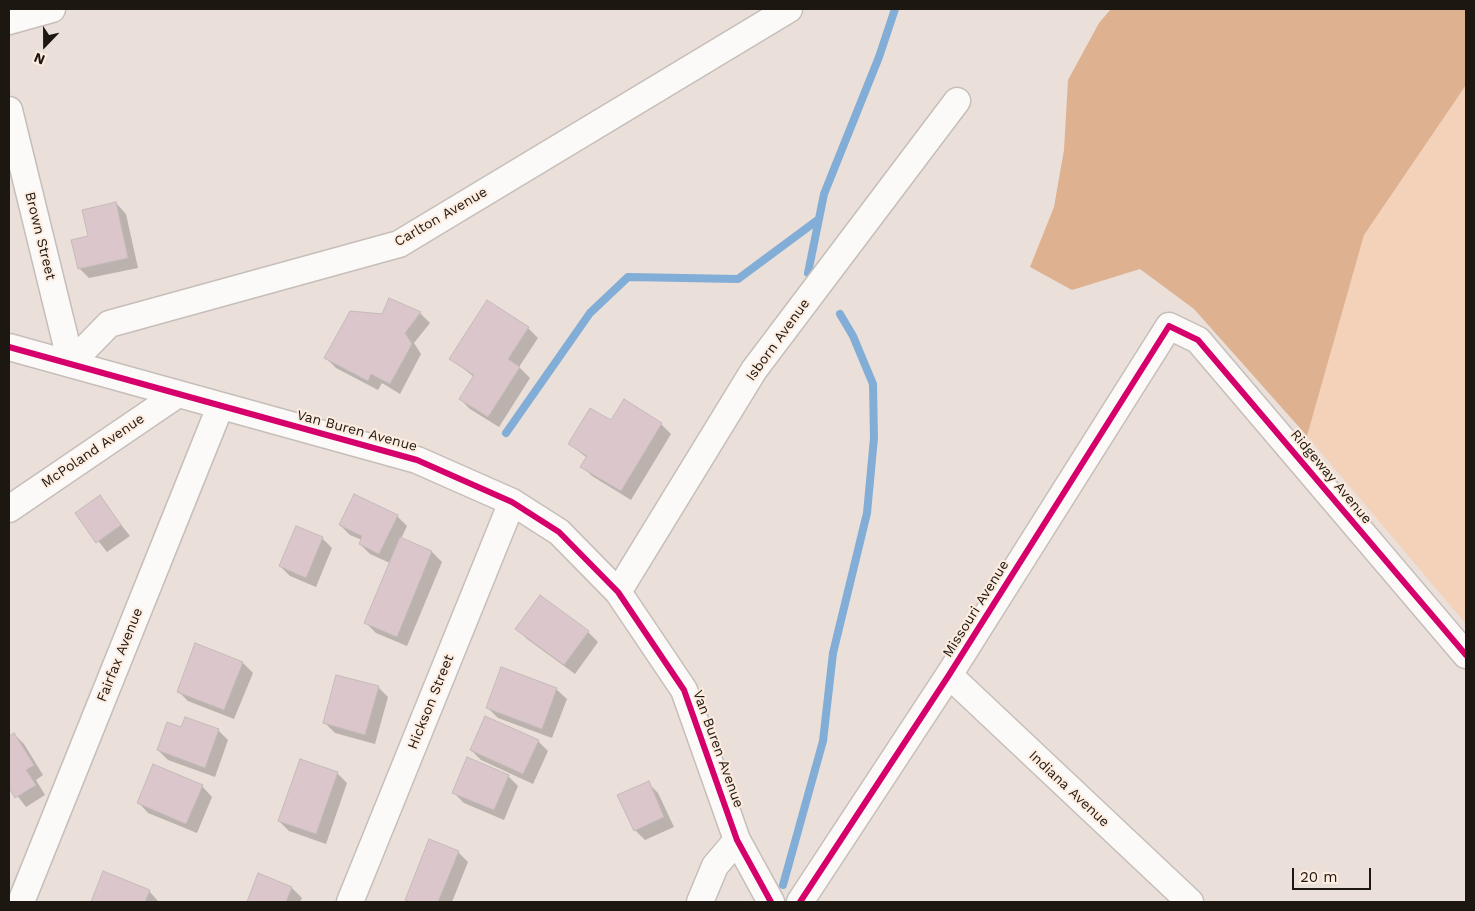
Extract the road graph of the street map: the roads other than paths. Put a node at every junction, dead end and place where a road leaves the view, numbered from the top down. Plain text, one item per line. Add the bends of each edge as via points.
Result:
1 (52, 9) edge
2 (789, 9) edge
3 (9, 21) edge
4 (958, 101) dead end
5 (9, 110) edge
6 (1169, 326) joint
7 (9, 347) edge
8 (71, 363) junction
9 (178, 394) junction
10 (220, 407) junction
11 (512, 502) junction
12 (9, 509) edge
13 (618, 592) junction
14 (1466, 655) edge
15 (949, 675) junction
16 (738, 840) junction
17 (19, 896) edge
18 (350, 902) edge
19 (700, 902) edge
20 (771, 902) edge
21 (800, 902) edge
22 (1190, 902) edge

1 - 3 street
2 - 8 street, Carlton Avenue via 399,244 109,324
4 - 13 street, Isborn Avenue via 754,370
5 - 8 street, Brown Street
6 - 14 street, Ridgeway Avenue via 1198,340
6 - 15 street, Missouri Avenue
7 - 8 street, Van Buren Avenue
8 - 9 street, Van Buren Avenue
9 - 10 street, Van Buren Avenue
9 - 12 street, McPoland Avenue
10 - 11 street, Van Buren Avenue via 416,460
10 - 17 street, Fairfax Avenue
11 - 13 street, Van Buren Avenue via 559,532
11 - 18 street, Hickson Street
13 - 16 street, Van Buren Avenue via 684,690
15 - 21 street, Missouri Avenue
15 - 22 street, Indiana Avenue
16 - 19 street via 715,866
16 - 20 street, Van Buren Avenue

